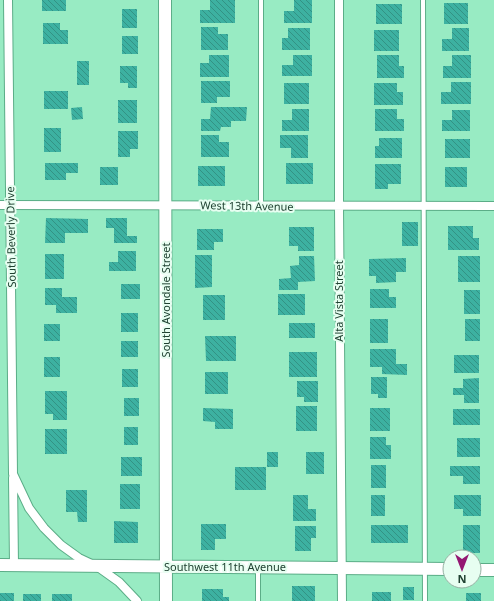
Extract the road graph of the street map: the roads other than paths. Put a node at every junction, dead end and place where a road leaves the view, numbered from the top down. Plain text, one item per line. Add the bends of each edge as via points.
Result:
1 (8, 0) edge
2 (165, 0) edge
3 (261, 0) edge
4 (339, 0) edge
5 (423, 0) edge
6 (0, 204) edge
7 (11, 204) junction
8 (166, 205) junction
9 (494, 206) edge
10 (261, 207) junction
11 (339, 207) junction
12 (423, 207) junction
13 (13, 474) junction
14 (0, 565) edge
15 (14, 565) junction
16 (98, 567) junction
17 (166, 567) junction
18 (258, 568) junction
19 (342, 568) junction
20 (425, 569) junction
21 (442, 569) edge
22 (482, 570) edge
23 (494, 570) edge
24 (136, 600) edge
25 (166, 601) edge
26 (258, 601) edge
27 (342, 601) edge
28 (425, 601) edge

1 - 7 street, South Beverly Drive
2 - 8 main road, South Avondale Street
3 - 10 lane
4 - 11 street, Alta Vista Street
5 - 12 lane
6 - 7 street, West 13th Avenue
7 - 8 street, West 13th Avenue
7 - 13 street, South Beverly Drive
8 - 10 street, West 13th Avenue
8 - 17 main road, South Avondale Street
9 - 12 street, West 13th Avenue
10 - 11 street, West 13th Avenue
11 - 12 street, West 13th Avenue
11 - 19 street, Alta Vista Street
12 - 20 lane
13 - 15 street, South Beverly Drive
13 - 16 street, South Beverly Drive via 29,508 44,528 79,558
14 - 15 main road, Southwest 11th Avenue
15 - 16 main road, Southwest 11th Avenue
16 - 17 main road, Southwest 11th Avenue
16 - 24 street, South Beverly Drive via 119,582
17 - 18 main road, Southwest 11th Avenue
17 - 25 main road, South Avondale Street
18 - 19 main road, Southwest 11th Avenue
18 - 26 lane
19 - 20 main road, Southwest 11th Avenue
19 - 27 street, Alta Vista Street
20 - 21 main road, Southwest 11th Avenue
20 - 28 lane
22 - 23 main road

